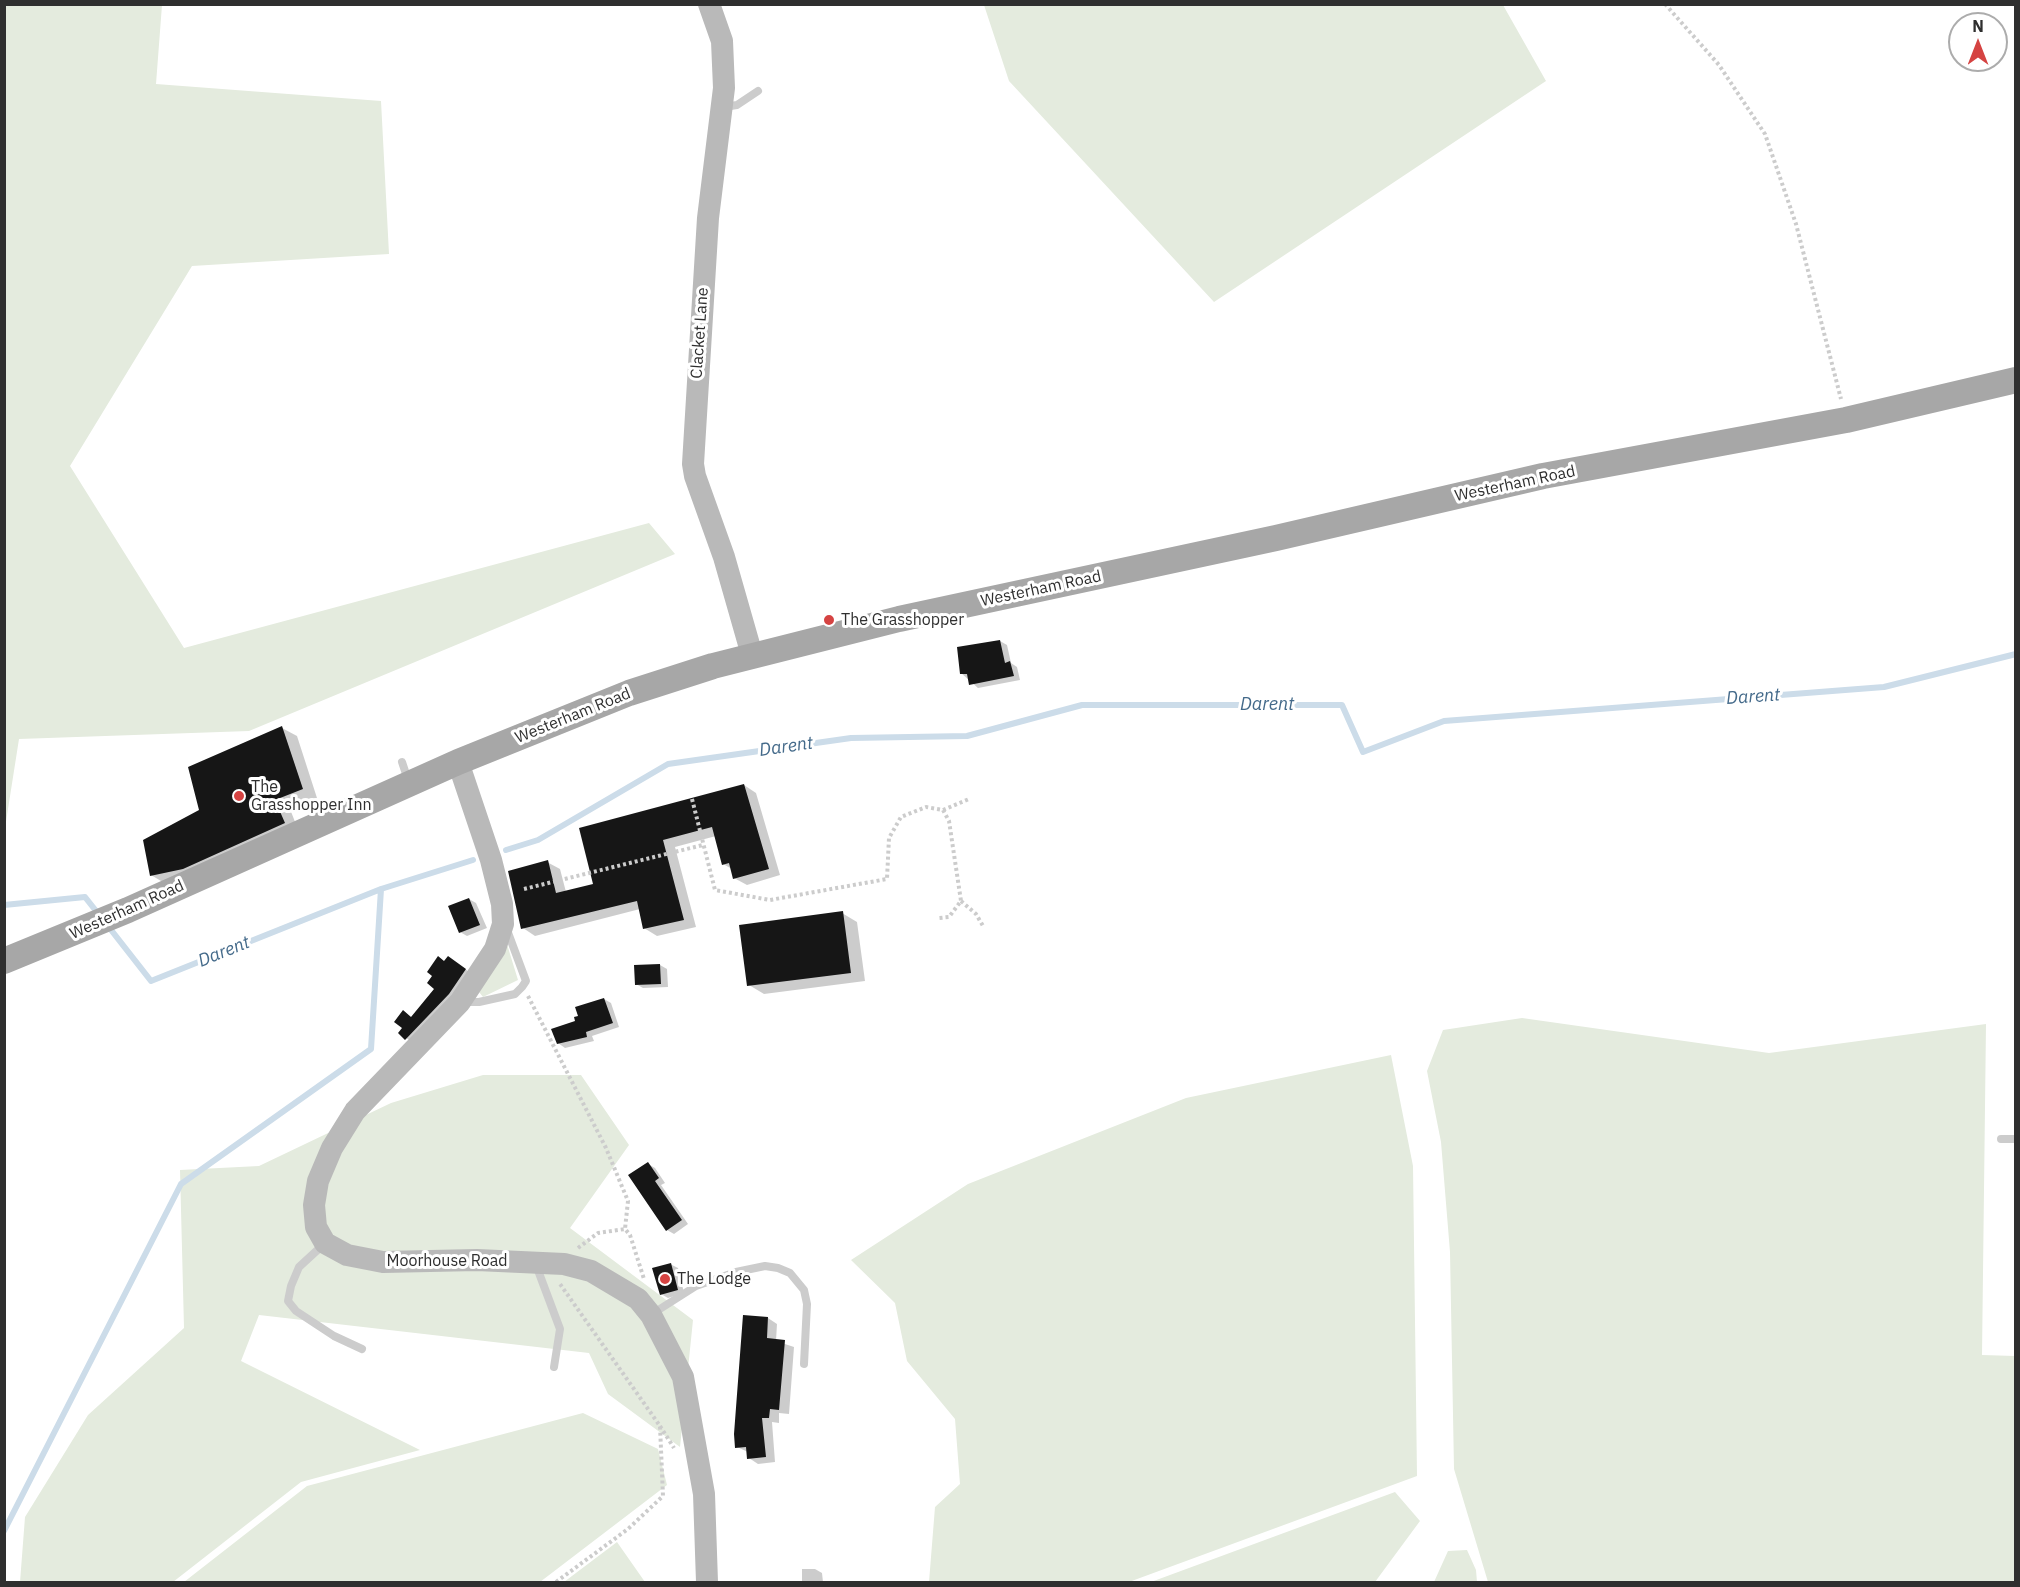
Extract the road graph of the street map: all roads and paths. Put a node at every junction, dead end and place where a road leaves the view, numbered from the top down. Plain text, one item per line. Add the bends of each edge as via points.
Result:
1 (709, 4) edge
2 (1665, 4) edge
3 (758, 91) dead end
4 (722, 108) junction
5 (2016, 380) edge
6 (1846, 420) junction
7 (752, 655) junction
8 (458, 762) junction
9 (692, 799) dead end
10 (969, 799) dead end
11 (943, 810) junction
12 (704, 845) junction
13 (524, 890) dead end
14 (961, 901) junction
15 (939, 918) dead end
16 (503, 924) junction
17 (983, 926) dead end
18 (4, 961) edge
19 (522, 987) junction
20 (460, 1002) junction
21 (2001, 1139) dead end
22 (2016, 1139) edge
23 (625, 1229) junction
24 (325, 1243) junction
25 (547, 1262) junction
26 (645, 1282) dead end
27 (651, 1315) junction
28 (362, 1349) dead end
29 (804, 1364) dead end
30 (554, 1367) dead end
31 (556, 1582) edge
32 (708, 1582) edge

1 - 4 street, Clacket Lane via 722,41
2 - 6 path via 1719,65 1765,134 1796,224
3 - 4 lane via 737,105
4 - 7 street, Clacket Lane via 708,218 693,464
5 - 6 main road, Westerham Road
6 - 7 main road, Westerham Road via 1543,476
7 - 8 main road, Westerham Road via 629,693
8 - 16 street via 491,860
8 - 18 main road, Westerham Road via 405,773 116,916
9 - 12 path
10 - 11 path
11 - 12 path via 927,807 901,817 889,838 887,879 770,900 715,890
11 - 14 path via 949,822
12 - 13 path
14 - 15 path via 949,917
14 - 17 path
16 - 19 lane via 526,981
16 - 20 street via 495,949
19 - 20 lane via 515,994
19 - 23 path via 571,1078 628,1201
20 - 24 street via 355,1111 332,1148 318,1180 314,1205 316,1227
21 - 22 lane
23 - 25 path via 598,1233 573,1251
23 - 26 path
24 - 25 street, Moorhouse Road via 346,1255 383,1262
24 - 28 lane via 299,1267 288,1301 296,1311 334,1336
25 - 27 street, Moorhouse Road via 591,1271 622,1287
25 - 30 lane via 560,1329
25 - 31 path via 660,1426 663,1496 628,1529
27 - 29 lane via 706,1282 752,1268 778,1268 790,1273 804,1290
27 - 32 street, Moorhouse Road via 683,1377 704,1494

